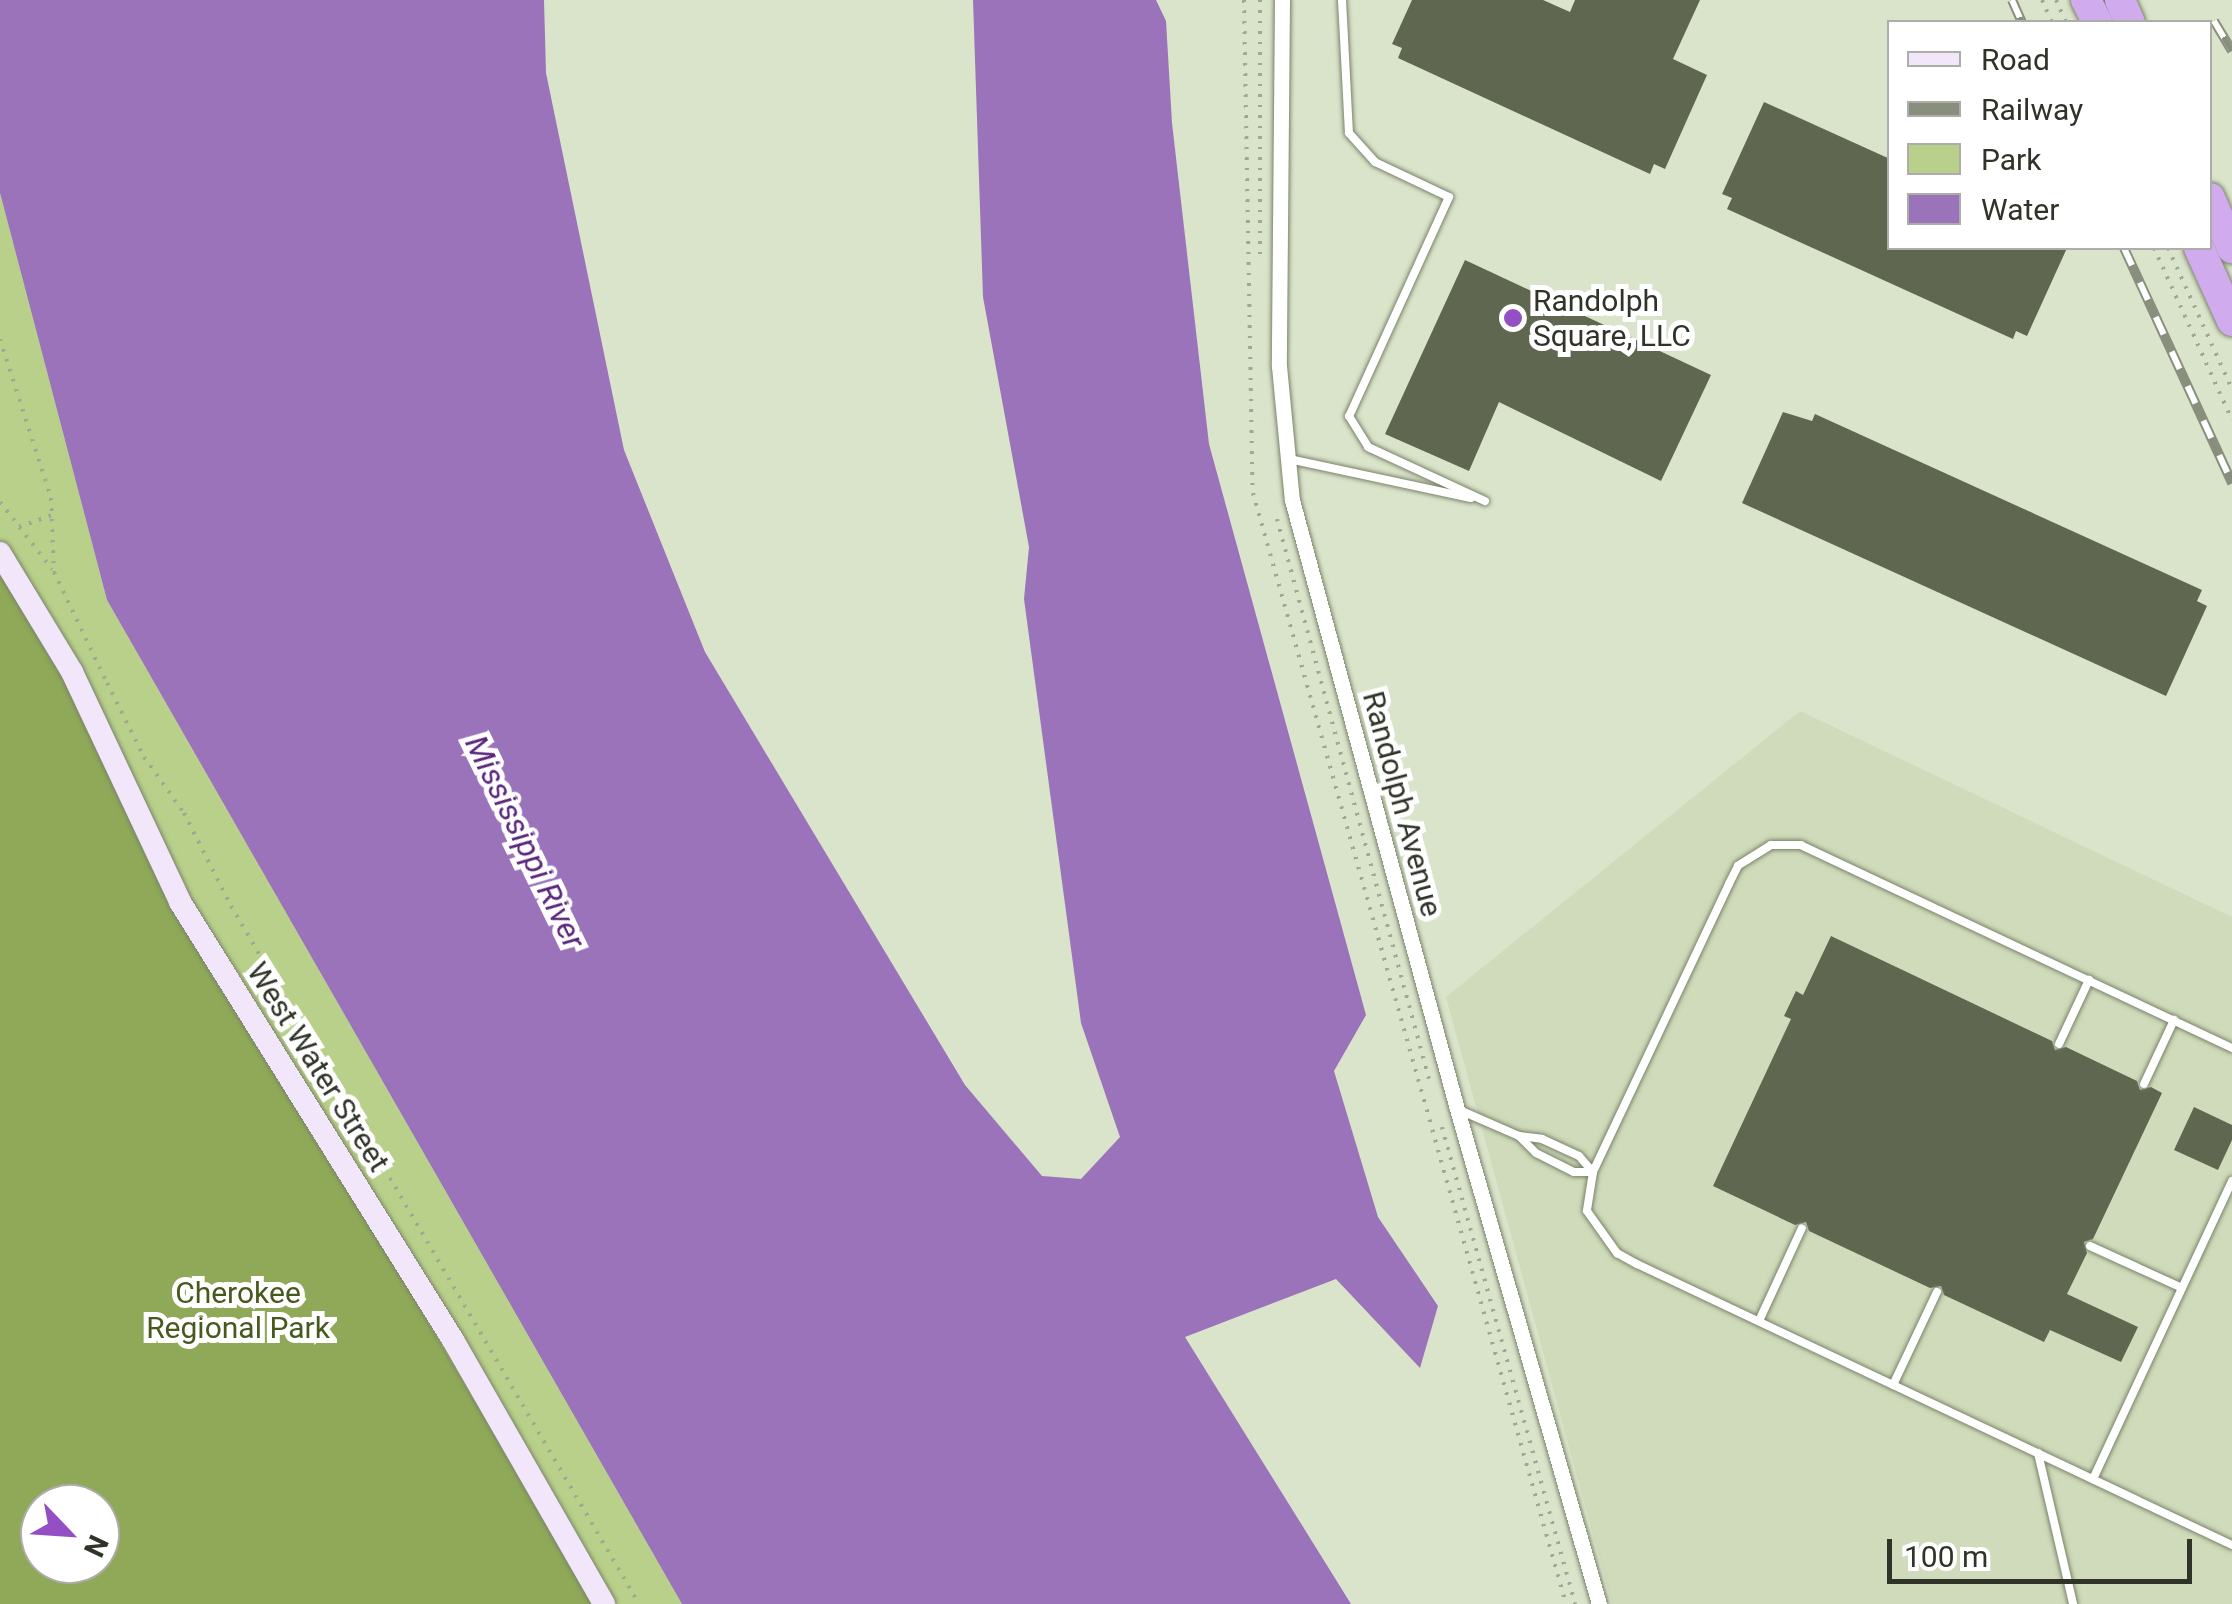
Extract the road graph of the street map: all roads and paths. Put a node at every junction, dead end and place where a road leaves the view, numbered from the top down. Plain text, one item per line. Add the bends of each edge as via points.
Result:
1 (1282, 0) edge
2 (1342, 0) edge
3 (2212, 203) edge
4 (2232, 248) edge
5 (2155, 250) edge
6 (2169, 250) edge
7 (2200, 250) edge
8 (2232, 321) edge
9 (0, 339) edge
10 (2232, 389) edge
11 (2232, 420) edge
12 (1285, 458) junction
13 (0, 502) edge
14 (52, 516) junction
15 (19, 527) junction
16 (0, 553) edge
17 (54, 572) junction
18 (2088, 980) junction
19 (2174, 1020) junction
20 (2059, 1044) dead end
21 (2232, 1048) edge
22 (2144, 1084) dead end
23 (1457, 1109) junction
24 (1519, 1136) junction
25 (1593, 1172) junction
26 (2232, 1181) edge
27 (1802, 1228) dead end
28 (2090, 1246) dead end
29 (2182, 1288) junction
30 (1937, 1292) dead end
31 (1759, 1321) junction
32 (1893, 1385) junction
33 (2038, 1453) junction
34 (2092, 1479) junction
35 (2232, 1545) edge
36 (604, 1604) edge
37 (639, 1604) edge
38 (1599, 1604) edge
39 (2073, 1604) edge

1 - 12 street, Randolph Avenue via 1278,366
2 - 12 lane via 1348,133 1374,162 1449,196 1349,416 1368,447 1485,501
3 - 4 highway
5 - 11 path
6 - 10 path
7 - 8 highway
9 - 14 path
12 - 23 street, Randolph Avenue via 1302,544
13 - 15 path
14 - 15 path
14 - 17 path
15 - 17 path
16 - 36 street, West Water Street via 72,672 180,902 453,1340
17 - 37 path via 144,758 184,813 231,906
18 - 19 lane
18 - 20 lane
18 - 25 lane via 1801,845 1771,844 1734,874
19 - 21 lane
19 - 22 lane
23 - 24 lane
23 - 38 street, Randolph Avenue
24 - 25 lane via 1578,1156
24 - 25 lane via 1574,1172
25 - 31 lane via 1587,1211 1617,1253
26 - 29 lane
27 - 31 lane
28 - 29 lane
29 - 34 lane
30 - 32 lane
31 - 32 lane
32 - 33 lane
33 - 34 lane
33 - 39 lane
34 - 35 lane

